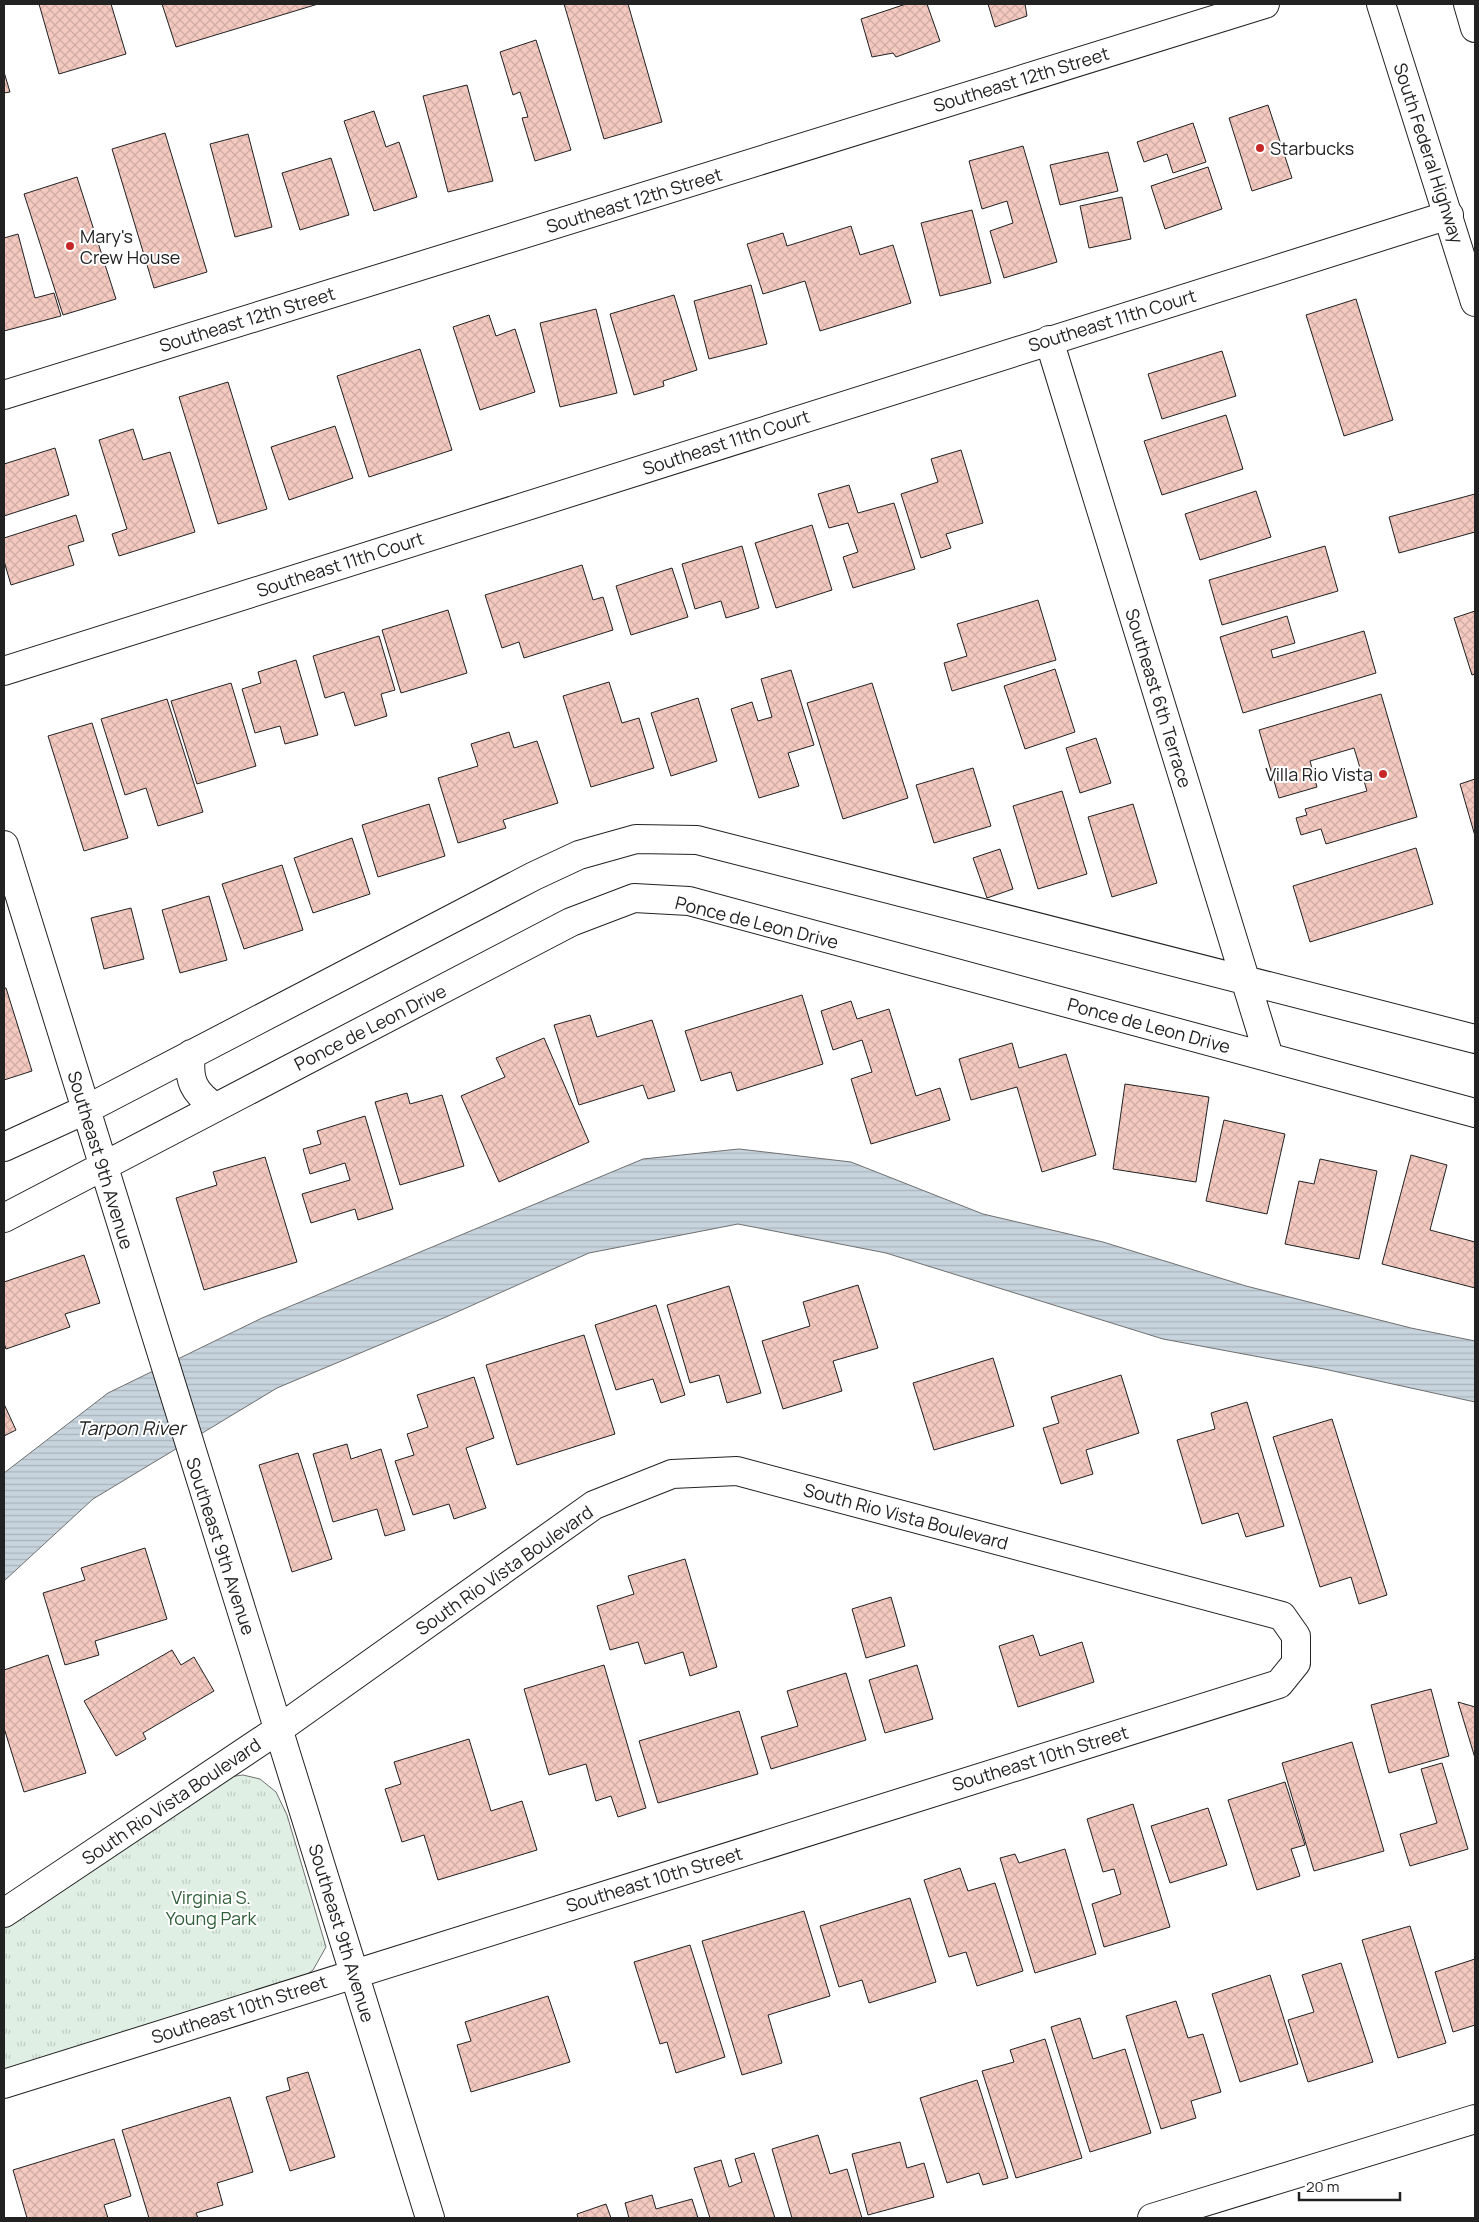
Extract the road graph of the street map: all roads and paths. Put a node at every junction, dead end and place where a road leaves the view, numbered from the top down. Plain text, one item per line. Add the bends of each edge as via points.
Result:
1 (1265, 4) edge
2 (1381, 4) edge
3 (1468, 4) edge
4 (1475, 28) edge
5 (1449, 215) junction
6 (1475, 302) edge
7 (1049, 340) junction
8 (4, 395) edge
9 (4, 671) edge
10 (4, 845) edge
11 (1246, 981) junction
12 (1475, 1039) edge
13 (191, 1054) junction
14 (1270, 1057) junction
15 (215, 1108) junction
16 (85, 1110) junction
17 (1475, 1113) edge
18 (4, 1147) edge
19 (103, 1167) junction
20 (4, 1218) edge
21 (1296, 1663) joint
22 (279, 1729) junction
23 (4, 1912) edge
24 (354, 1972) junction
25 (4, 2084) edge
26 (1475, 2119) edge
27 (430, 2218) edge
28 (1152, 2218) edge

1 - 8 street, Southeast 12th Street
2 - 5 street, South Federal Highway
3 - 4 street
5 - 6 street, South Federal Highway
5 - 7 street, Southeast 11th Court
7 - 9 street, Southeast 11th Court
7 - 11 street, Southeast 6th Terrace
10 - 16 street, Southeast 9th Avenue
11 - 12 street
11 - 13 street via 697,840 636,839 579,855 534,876
11 - 14 street, Southeast 6th Terrace
13 - 15 street via 189,1070 193,1085
13 - 16 street
14 - 15 street, Ponce de Leon Drive via 689,901 634,898 571,922
14 - 17 street, Ponce de Leon Drive
15 - 19 street, Ponce de Leon Drive
16 - 18 street
16 - 19 street, Southeast 9th Avenue
19 - 20 street, Ponce de Leon Drive
19 - 22 street, Southeast 9th Avenue
21 - 22 street, South Rio Vista Boulevard via 1296,1636 1282,1616 737,1471 672,1474 594,1506
21 - 24 street, Southeast 10th Street via 1279,1684
22 - 23 street, South Rio Vista Boulevard
22 - 24 street, Southeast 9th Avenue
24 - 25 street, Southeast 10th Street
24 - 27 street, Southeast 9th Avenue
26 - 28 street

